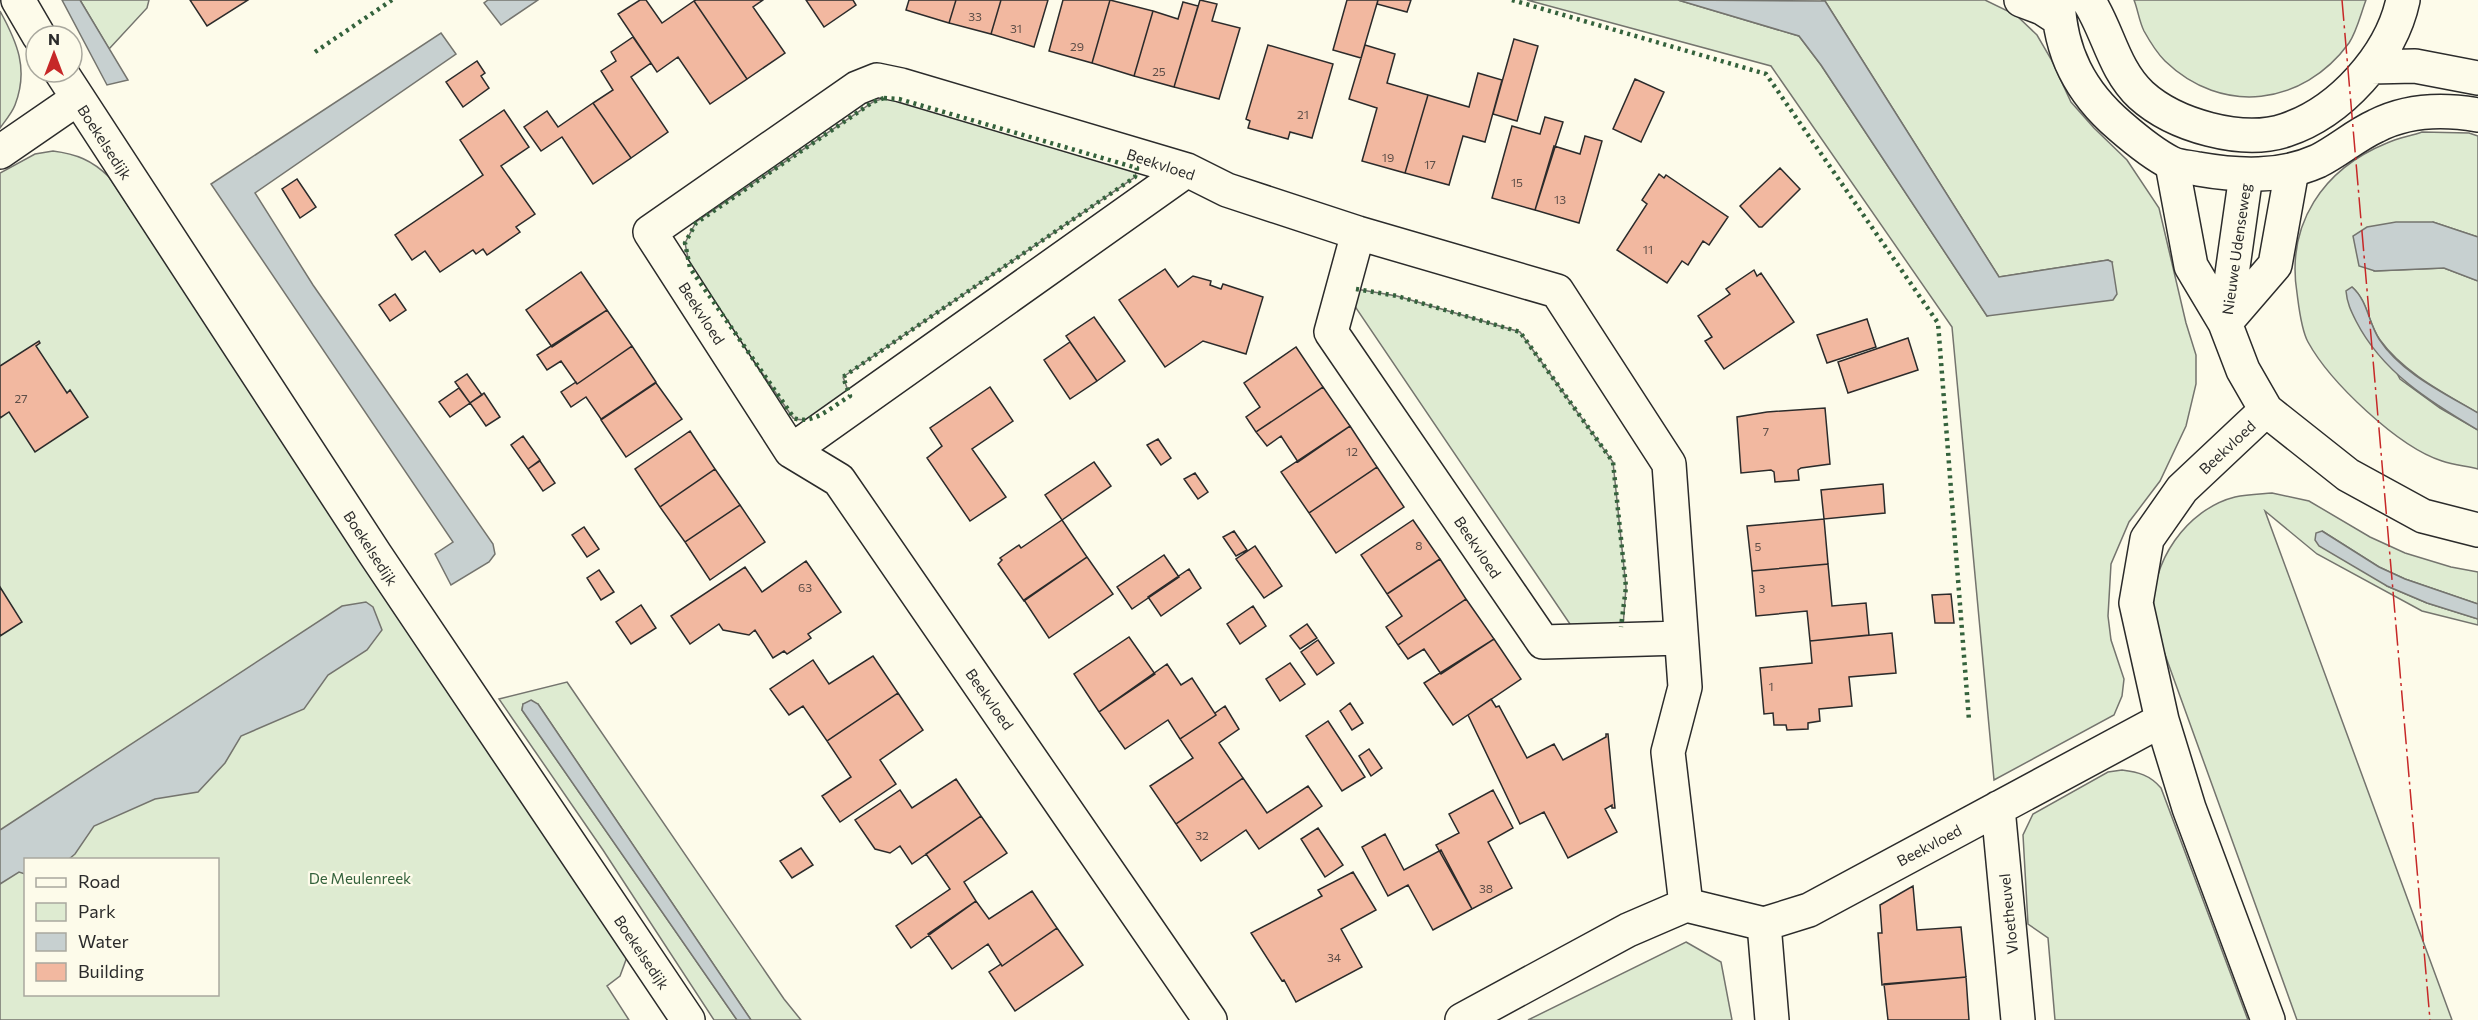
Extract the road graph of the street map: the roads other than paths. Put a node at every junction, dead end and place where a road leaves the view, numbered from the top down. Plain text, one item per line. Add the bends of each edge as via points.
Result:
1 (18, 0) edge
2 (2021, 0) edge
3 (2088, 0) edge
4 (2403, 0) edge
5 (2059, 10) edge
6 (32, 24) edge
7 (2371, 67) junction
8 (2478, 78) edge
9 (68, 84) edge
10 (77, 99) junction
11 (2478, 115) edge
12 (2253, 135) junction
13 (0, 152) edge
14 (2172, 164) junction
15 (1187, 171) junction
16 (2292, 171) junction
17 (2246, 176) junction
18 (1358, 233) junction
19 (2225, 323) junction
20 (2266, 410) junction
21 (791, 451) junction
22 (2478, 530) edge
23 (1681, 638) junction
24 (2162, 720) junction
25 (1998, 808) junction
26 (1686, 905) junction
27 (1764, 924) junction
28 (688, 1020) edge
29 (1210, 1020) edge
30 (1462, 1020) edge
31 (1772, 1020) edge
32 (2018, 1020) edge
33 (2268, 1020) edge

1 - 6 street
2 - 5 street
3 - 12 street via 2098,14 2120,68 2140,94 2164,113 2190,124
4 - 7 street via 2385,48
5 - 14 street via 2063,45 2076,75 2103,111
7 - 8 street via 2415,66
7 - 12 street via 2318,116 2285,131
9 - 10 street, Boekelsedijk
10 - 13 street
10 - 28 street, Boekelsedijk via 375,554
11 - 16 street via 2453,110 2409,114 2377,125 2319,160
12 - 17 street, Nieuwe Udenseweg
14 - 17 street
14 - 19 street, Nieuwe Udenseweg via 2191,266
15 - 18 street, Beekvloed via 1227,190
15 - 21 street
15 - 21 street, Beekvloed via 877,80 857,88 650,232
16 - 17 street
16 - 19 street, Nieuwe Udenseweg via 2275,265
17 - 19 street, Nieuwe Udenseweg
18 - 23 street, Beekvloed via 1557,291 1669,464
18 - 23 street, Beekvloed via 1331,332 1542,642
19 - 20 street, Nieuwe Udenseweg via 2243,370
20 - 22 street, Nieuwe Udenseweg via 2348,475 2423,516
20 - 24 street, Beekvloed via 2182,489 2147,539 2136,603
21 - 29 street, Beekvloed via 839,480
23 - 26 street, Beekvloed via 1685,687 1668,752
24 - 25 street, Beekvloed
24 - 33 street, Beekvloed via 2189,808
25 - 27 street, Beekvloed via 1809,910
25 - 32 street, Vloetheuvel
26 - 27 street
26 - 30 street via 1628,930
27 - 31 street

